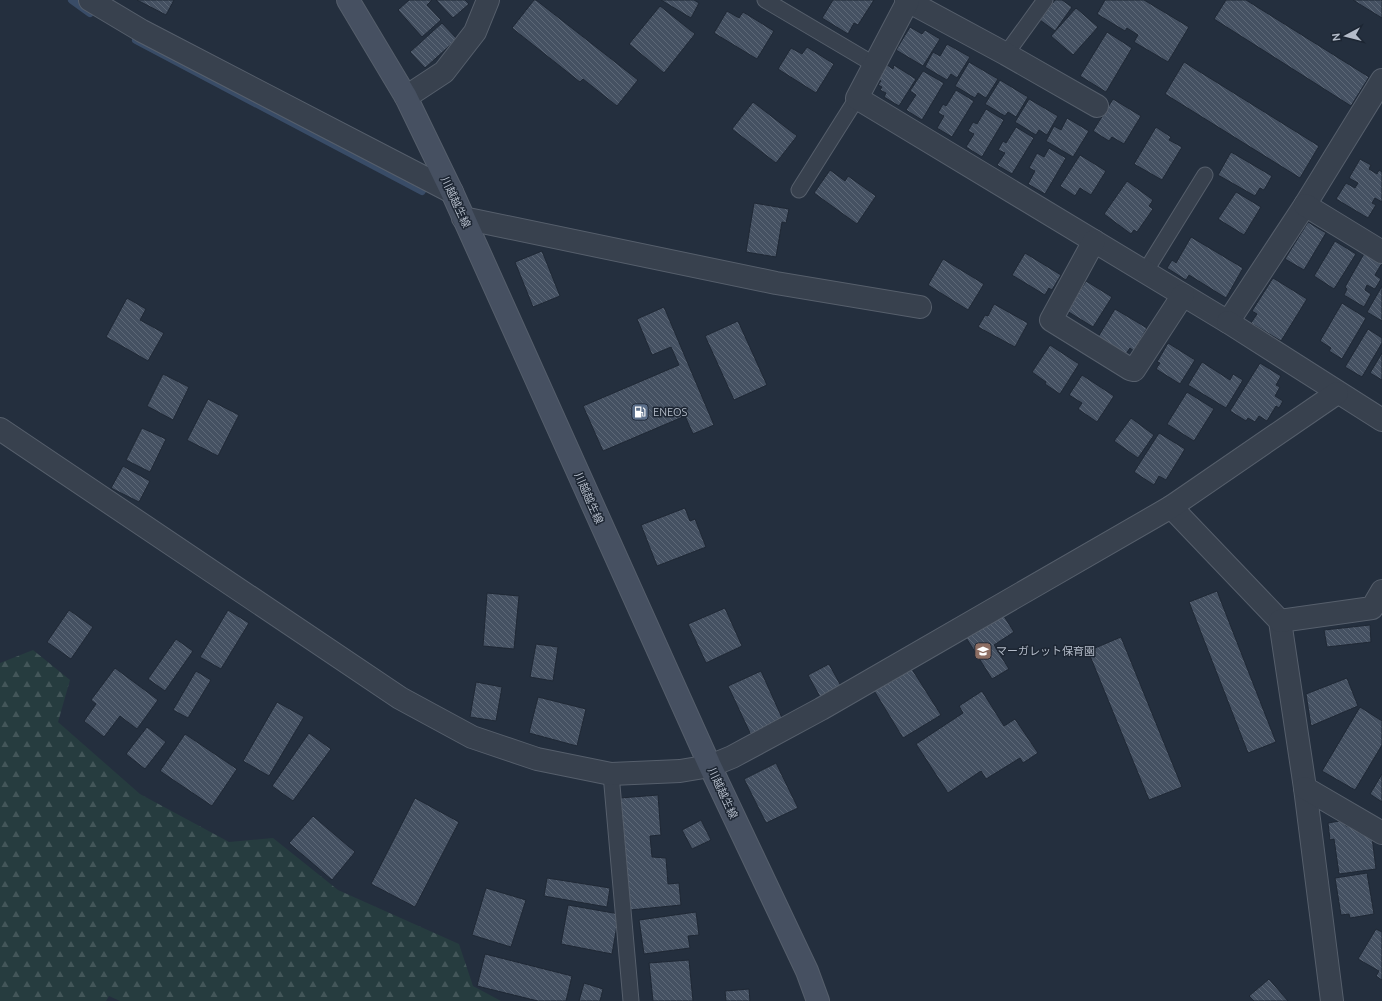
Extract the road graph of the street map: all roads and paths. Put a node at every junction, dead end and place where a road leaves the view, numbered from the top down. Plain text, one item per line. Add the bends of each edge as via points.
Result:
1 (90, 0) edge
2 (348, 0) edge
3 (488, 0) edge
4 (765, 0) edge
5 (1045, 0) edge
6 (907, 1) edge
7 (1006, 54) junction
8 (876, 65) junction
9 (1382, 80) edge
10 (406, 97) junction
11 (857, 98) junction
12 (1097, 106) dead end
13 (1205, 175) dead end
14 (799, 190) dead end
15 (452, 192) junction
16 (1305, 205) junction
17 (463, 218) junction
18 (1094, 241) junction
19 (1382, 252) edge
20 (1145, 272) junction
21 (1183, 295) junction
22 (920, 307) dead end
23 (1228, 322) junction
24 (1337, 393) junction
25 (1382, 420) edge
26 (0, 429) edge
27 (1171, 507) junction
28 (1382, 591) edge
29 (1280, 621) junction
30 (710, 766) junction
31 (611, 774) junction
32 (1305, 788) junction
33 (1382, 833) edge
34 (631, 1001) edge
35 (818, 1001) edge
36 (1332, 1001) edge

1 - 15 street via 142,31
2 - 10 main road, 川越越生線
3 - 10 street via 475,32 444,72
4 - 8 lane
5 - 7 lane
6 - 7 street
6 - 8 street
7 - 12 street
8 - 11 street
9 - 16 street
10 - 15 main road, 川越越生線
11 - 14 lane
11 - 18 street
13 - 20 lane
15 - 17 main road, 川越越生線
16 - 19 street
16 - 23 street
17 - 22 street via 776,283
17 - 30 main road, 川越越生線
18 - 20 street
18 - 21 street via 1051,320 1130,369 1134,370
20 - 21 street
21 - 23 street
23 - 24 street
24 - 25 street
24 - 27 street
26 - 31 street via 400,698 472,737 536,759
27 - 29 street
27 - 30 street via 821,709 732,757
28 - 29 street via 1372,608
29 - 32 street
30 - 31 street via 651,773
30 - 35 main road, 川越越生線 via 807,971
31 - 34 lane
32 - 33 street
32 - 36 street

